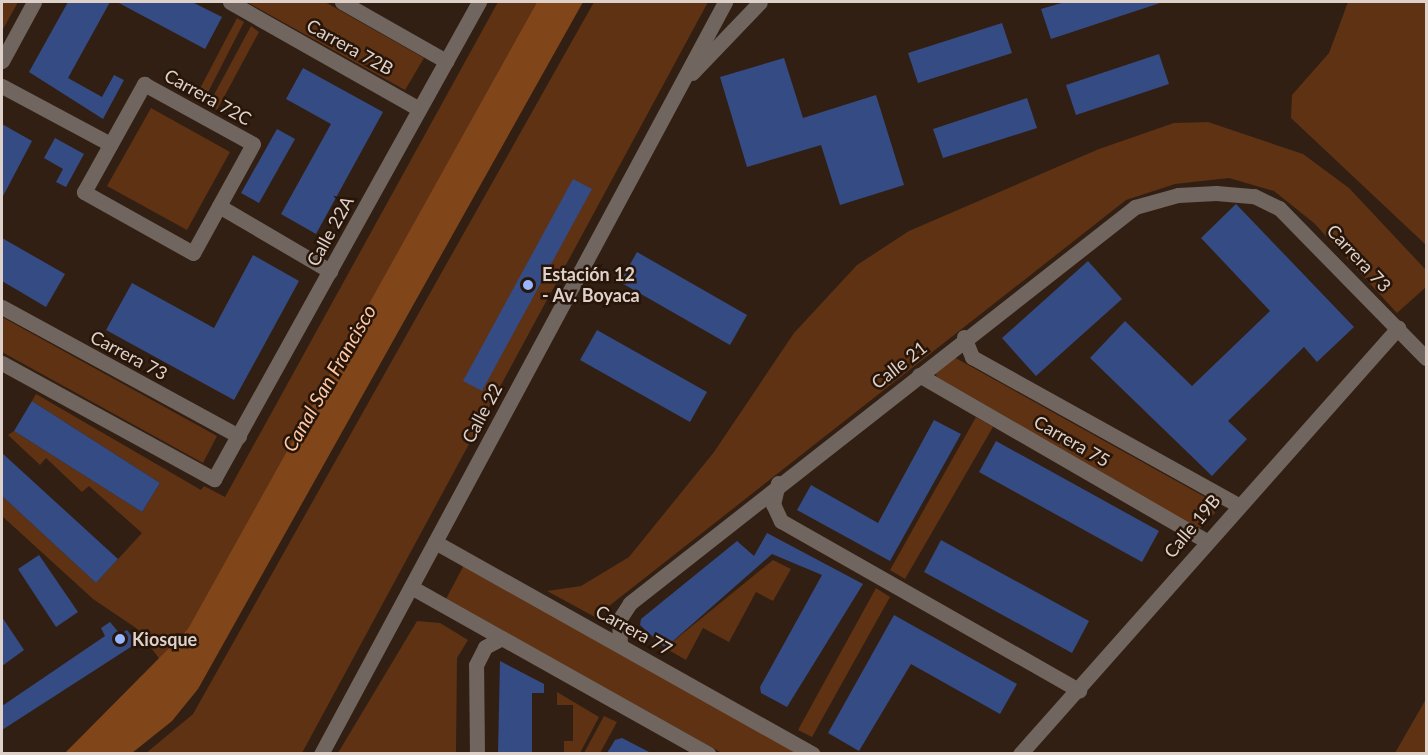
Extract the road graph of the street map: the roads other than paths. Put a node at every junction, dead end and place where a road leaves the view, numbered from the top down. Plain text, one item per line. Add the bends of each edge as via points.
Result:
1 (34, 2) edge
2 (230, 2) edge
3 (342, 2) edge
4 (479, 2) edge
5 (725, 2) edge
6 (760, 2) edge
7 (2, 61) edge
8 (446, 61) junction
9 (2, 86) edge
10 (676, 90) junction
11 (419, 109) junction
12 (111, 144) junction
13 (1254, 196) joint
14 (219, 206) junction
15 (330, 271) junction
16 (2, 307) edge
17 (1398, 328) junction
18 (964, 337) junction
19 (1426, 358) edge
20 (2, 363) edge
21 (919, 375) junction
22 (239, 436) junction
23 (778, 483) junction
24 (1236, 504) junction
25 (1206, 541) junction
26 (435, 542) junction
27 (411, 587) junction
28 (502, 638) junction
29 (620, 645) junction
30 (1079, 690) junction
31 (321, 753) edge
32 (477, 753) edge
33 (708, 753) edge
34 (813, 753) edge
35 (1020, 753) edge

1 - 7 street
2 - 11 street, Carrera 72B
3 - 8 street, Carrera 72B
4 - 8 street, Calle 22A
5 - 10 street, Calle 22
6 - 10 street, Calle 22
8 - 11 street, Calle 22A
9 - 12 street
10 - 26 street, Calle 22
11 - 15 street, Calle 22A
12 - 14 street, Carrera 72C via 84,192 193,253
12 - 14 street, Carrera 72C via 144,84 253,144
13 - 17 street, Carrera 73 via 1305,228
13 - 18 street, Calle 21 via 1178,195 1136,207
14 - 15 street
15 - 22 street, Calle 22A
16 - 22 street, Carrera 73
17 - 19 street, Carrera 73
17 - 24 street, Calle 19B
18 - 21 street, Calle 21
18 - 24 street, Carrera 75 via 972,357
20 - 22 street, Calle 22A via 214,480
21 - 23 street, Calle 21
21 - 25 street, Carrera 75
23 - 29 street, Calle 21 via 630,603 619,620
23 - 30 street via 775,513
24 - 25 street, Calle 19B
25 - 30 street, Calle 19B
26 - 27 street, Calle 22
26 - 29 street, Carrera 77
27 - 28 street
27 - 31 street, Calle 22
28 - 32 street via 485,647 476,665
28 - 33 street
29 - 34 street, Carrera 77
30 - 35 street, Calle 19B

